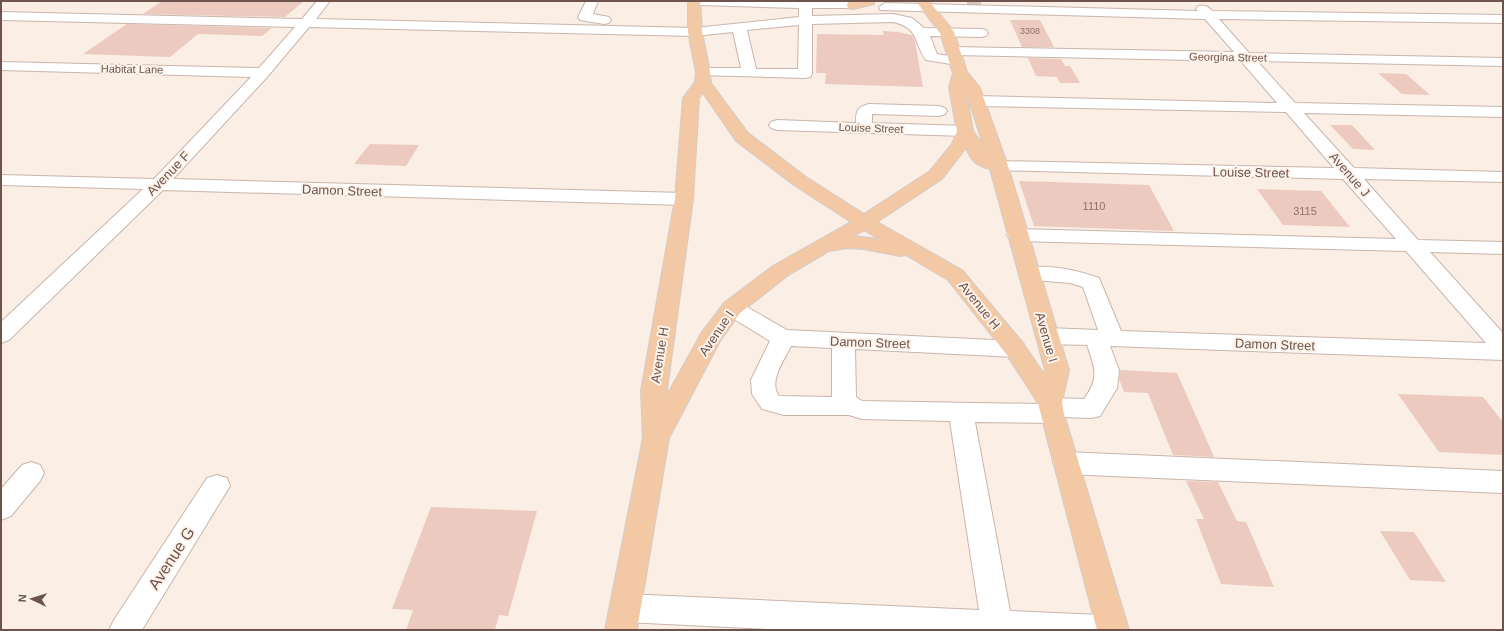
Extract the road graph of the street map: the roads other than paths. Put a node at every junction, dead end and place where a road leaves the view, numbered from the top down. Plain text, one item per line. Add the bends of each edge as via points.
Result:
1 (324, 1) edge
2 (592, 1) edge
3 (694, 1) edge
4 (700, 1) edge
5 (869, 1) edge
6 (1197, 1) edge
7 (739, 2) edge
8 (806, 4) junction
9 (848, 4) edge
10 (964, 4) edge
11 (990, 4) edge
12 (925, 5) edge
13 (1209, 15) junction
14 (1, 16) edge
15 (1503, 19) edge
16 (604, 20) dead end
17 (806, 20) junction
18 (306, 22) junction
19 (739, 26) junction
20 (695, 32) junction
21 (921, 32) junction
22 (947, 32) junction
23 (981, 33) junction
24 (989, 52) junction
25 (1246, 57) junction
26 (957, 62) junction
27 (1503, 62) edge
28 (1, 66) edge
29 (749, 72) junction
30 (263, 73) junction
31 (703, 77) junction
32 (977, 101) junction
33 (1291, 107) junction
34 (939, 111) dead end
35 (1503, 112) edge
36 (777, 125) dead end
37 (864, 128) junction
38 (965, 131) junction
39 (999, 166) junction
40 (1349, 174) junction
41 (1503, 176) edge
42 (1, 180) edge
43 (158, 185) junction
44 (684, 199) junction
45 (864, 222) junction
46 (1017, 235) junction
47 (1412, 245) junction
48 (821, 247) junction
49 (1503, 248) edge
50 (929, 260) junction
51 (1029, 274) junction
52 (732, 308) junction
53 (1, 335) edge
54 (1047, 336) junction
55 (783, 338) junction
56 (1104, 338) junction
57 (843, 341) junction
58 (1503, 348) edge
59 (1016, 349) junction
60 (1503, 352) edge
61 (849, 406) junction
62 (1051, 408) junction
63 (961, 413) junction
64 (656, 438) junction
65 (1066, 463) junction
66 (31, 473) dead end
67 (1503, 482) edge
68 (217, 486) dead end
69 (1, 508) edge
70 (623, 619) edge
71 (997, 628) edge
72 (125, 630) edge
73 (1102, 630) edge
74 (1113, 630) edge

1 - 18 street, Avenue F
2 - 16 street via 585,17
3 - 20 main road, Avenue H
4 - 7 street
5 - 9 main road
6 - 13 street, Avenue J
7 - 8 street
8 - 9 street
8 - 17 street
9 - 12 street
10 - 11 street
10 - 12 street
10 - 23 street via 975,18
11 - 13 street
12 - 22 main road, Avenue I
13 - 15 street
13 - 25 street, Avenue J
14 - 18 street
17 - 19 street
17 - 21 street via 893,18 907,21
17 - 29 street via 805,74
18 - 20 street
18 - 30 street, Avenue F
19 - 20 street
19 - 29 street
20 - 31 main road, Avenue H
21 - 22 street
21 - 26 street, Georgina Street via 931,57
22 - 23 street
22 - 26 main road, Avenue I
23 - 24 street
24 - 25 street, Georgina Street
24 - 26 street, Georgina Street
25 - 27 street, Georgina Street
25 - 33 street, Avenue J
26 - 32 main road, Avenue I
26 - 38 main road, Avenue I via 957,87
28 - 30 street, Habitat Lane
29 - 31 street
30 - 43 street, Avenue F
31 - 44 main road, Avenue H via 691,98
31 - 45 main road, Avenue H via 742,137 800,181
32 - 33 street
32 - 39 main road, Avenue I
33 - 35 street
33 - 40 street, Avenue J
34 - 37 street via 869,109 864,112
36 - 37 street, Louise Street
37 - 38 street, Louise Street
38 - 39 main road via 973,142 978,157
38 - 45 main road, Avenue I via 960,145 936,175
39 - 40 street, Louise Street
39 - 46 main road, Avenue I
40 - 41 street, Louise Street
40 - 47 street, Avenue J
42 - 43 street, Damon Street
43 - 44 street, Damon Street
43 - 53 street, Avenue F
44 - 64 main road, Avenue H via 653,391
45 - 48 main road, Avenue I
45 - 50 main road, Avenue H
46 - 47 street
46 - 51 main road, Avenue I
47 - 49 street
47 - 58 street, Avenue J
48 - 50 main road via 839,242 882,245
48 - 52 main road, Avenue I via 780,271
50 - 59 main road, Avenue H via 955,275
51 - 54 main road, Avenue I
51 - 56 street via 1072,276 1092,283
52 - 55 street, Damon Street
52 - 64 main road, Avenue I via 710,338
54 - 56 street, Damon Street
54 - 62 main road, Avenue I via 1057,370
55 - 57 street, Damon Street
55 - 61 street via 763,380 764,394 771,403 784,406
56 - 60 street, Damon Street
56 - 62 street via 1107,370 1105,388 1091,409
57 - 59 street, Damon Street
57 - 61 street via 844,399
59 - 62 main road, Avenue H
61 - 63 street via 862,410
62 - 63 street
62 - 65 main road, Avenue I
63 - 71 street
64 - 70 main road, Avenue H
65 - 67 street
65 - 74 main road, Avenue I
66 - 69 street
68 - 72 street, Avenue G
70 - 71 street
71 - 73 street

